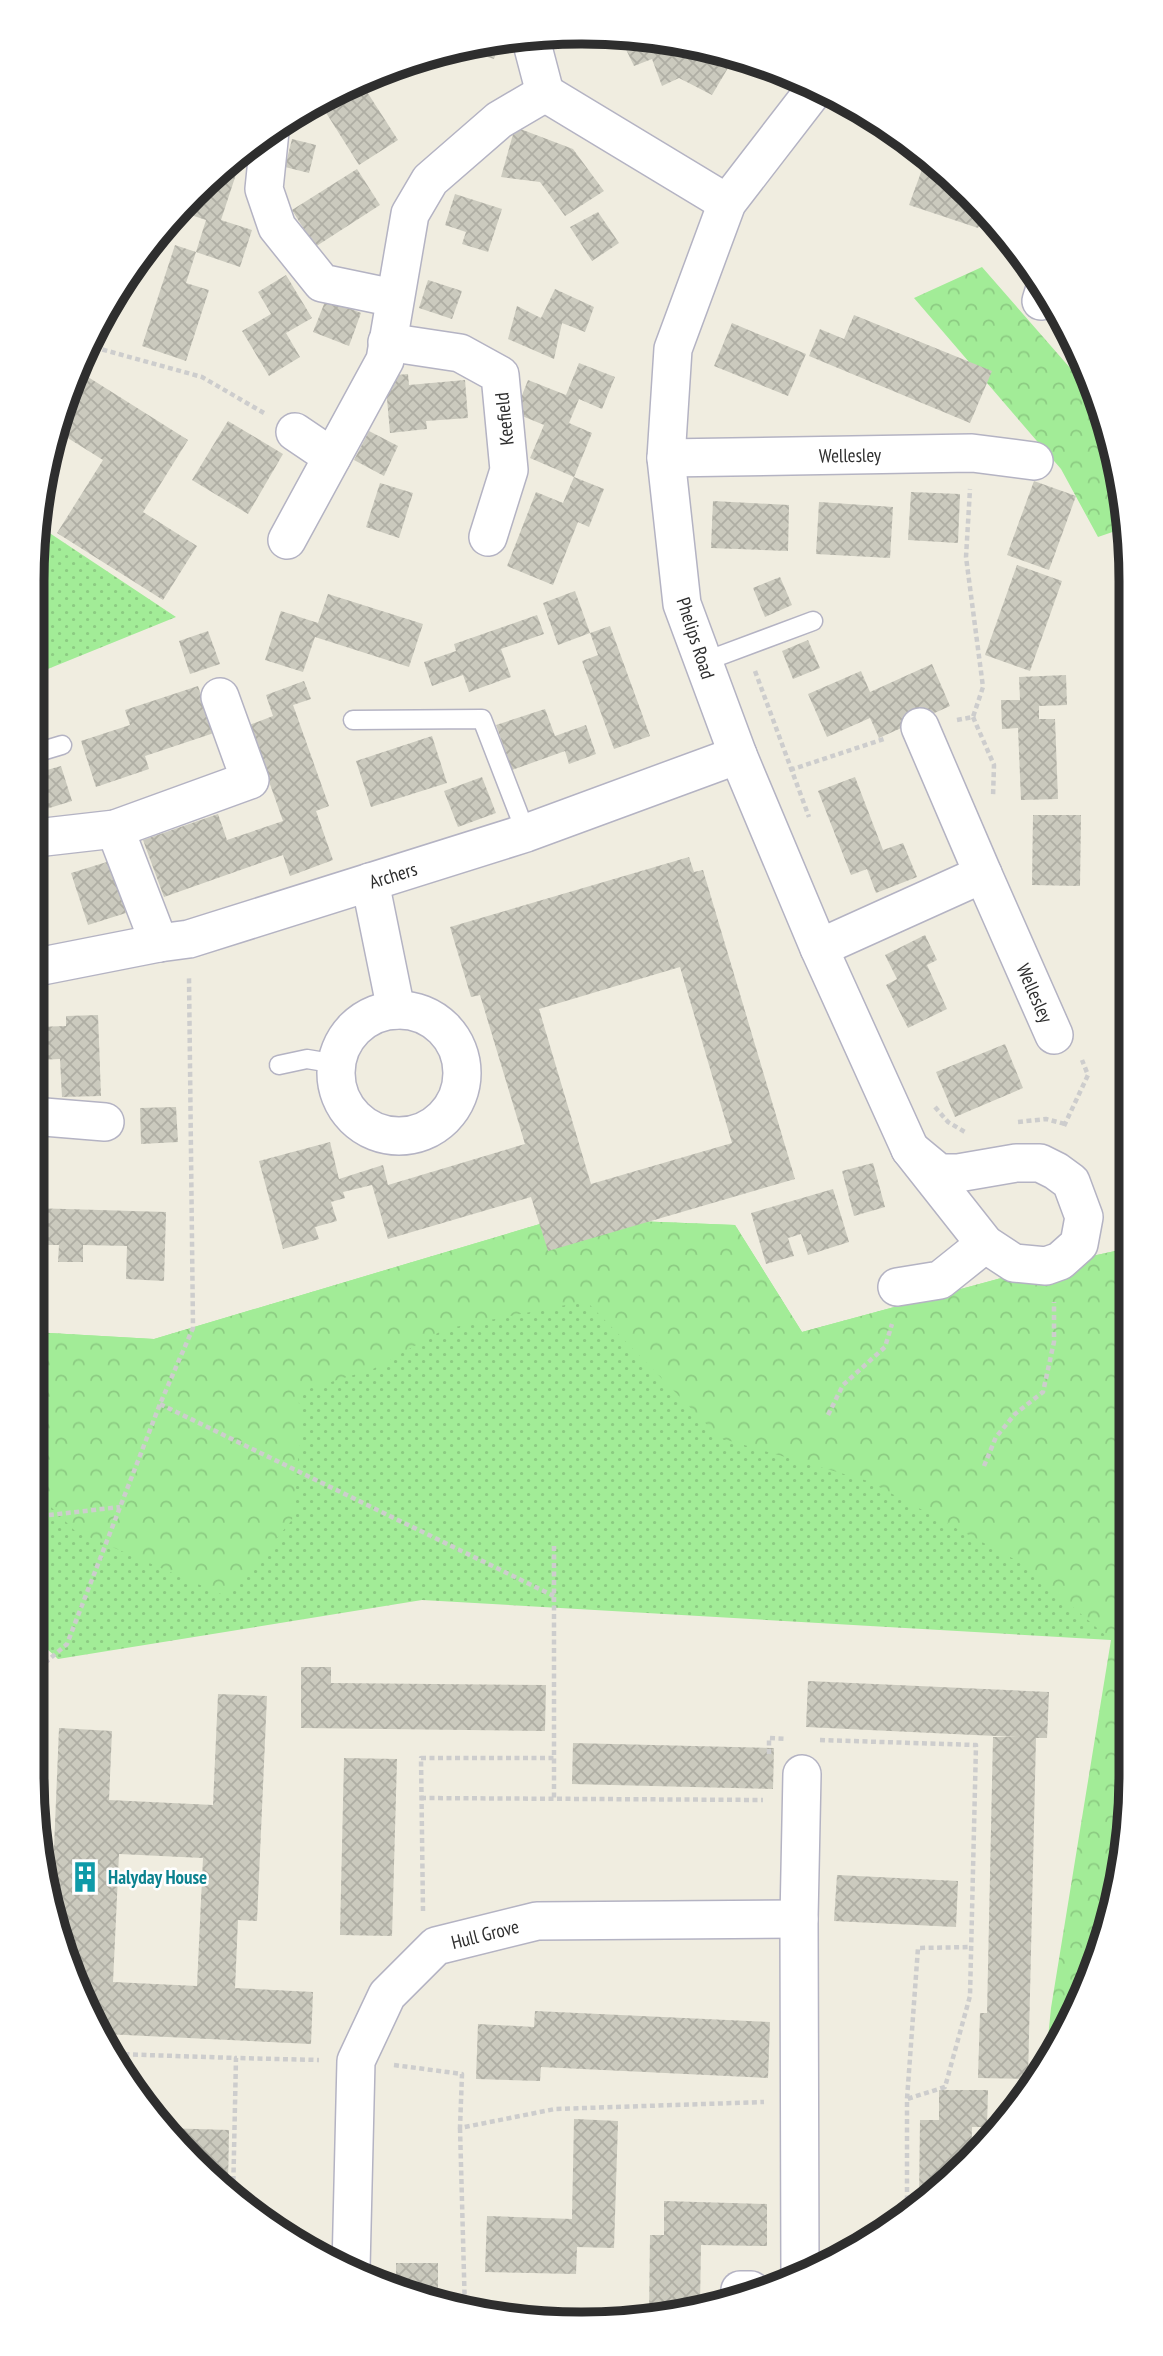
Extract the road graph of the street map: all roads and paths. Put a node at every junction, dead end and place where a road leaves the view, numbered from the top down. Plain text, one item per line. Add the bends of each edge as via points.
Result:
1 (531, 46) edge
2 (545, 93) junction
3 (810, 95) edge
4 (269, 144) edge
5 (727, 204) junction
6 (394, 298) junction
7 (387, 342) junction
8 (97, 348) edge
9 (295, 432) joint
10 (972, 453) junction
11 (332, 457) junction
12 (666, 458) junction
13 (1034, 461) dead end
14 (488, 537) dead end
15 (287, 540) dead end
16 (813, 621) dead end
17 (703, 662) junction
18 (220, 697) dead end
19 (353, 720) dead end
20 (920, 727) junction
21 (62, 745) dead end
22 (44, 750) edge
23 (738, 755) junction
24 (790, 770) dead end
25 (115, 829) junction
26 (526, 833) junction
27 (44, 837) edge
28 (983, 874) junction
29 (370, 882) junction
30 (174, 941) junction
31 (818, 948) junction
32 (44, 966) edge
33 (396, 1010) junction
34 (1054, 1035) joint
35 (337, 1064) junction
36 (279, 1065) dead end
37 (44, 1117) edge
38 (104, 1122) dead end
39 (910, 1149) junction
40 (1040, 1163) junction
41 (985, 1244) junction
42 (1046, 1266) junction
43 (897, 1287) joint
44 (160, 1404) junction
45 (828, 1415) dead end
46 (984, 1466) dead end
47 (120, 1507) junction
48 (44, 1516) edge
49 (554, 1546) dead end
50 (554, 1596) junction
51 (44, 1664) edge
52 (794, 1754) joint
53 (554, 1758) junction
54 (767, 1788) dead end
55 (421, 1798) junction
56 (554, 1799) junction
57 (799, 1919) junction
58 (971, 1947) junction
59 (424, 1958) junction
60 (125, 2054) joint
61 (125, 2058) edge
62 (236, 2058) junction
63 (356, 2061) junction
64 (907, 2099) junction
65 (800, 2101) junction
66 (460, 2128) junction
67 (233, 2184) edge
68 (906, 2203) edge
69 (351, 2260) edge
70 (800, 2265) edge
71 (465, 2299) edge

1 - 2 street
2 - 5 street
2 - 6 street via 499,120 430,180 410,215
3 - 5 street, Phelips Road
4 - 6 street via 264,189 277,227 322,283
5 - 12 street, Phelips Road via 673,349
6 - 7 street
7 - 11 street via 384,360
7 - 14 street, Keefield via 460,354 500,375 509,470
8 - 9 path via 202,377
9 - 11 street
10 - 12 street, Wellesley
10 - 13 street, Wellesley
10 - 20 path via 966,557 983,687 973,717
11 - 15 street
12 - 17 street, Phelips Road via 682,604
16 - 17 lane
17 - 23 street, Phelips Road
18 - 25 street via 250,780
19 - 26 lane via 482,719
20 - 24 path
20 - 28 street, Wellesley
21 - 22 lane
23 - 26 street, Archers
23 - 31 street, Phelips Road
25 - 27 street
25 - 30 street
26 - 29 street, Archers
28 - 31 street
28 - 34 street, Wellesley
29 - 30 street, Archers
29 - 33 street
30 - 32 street, Archers
30 - 44 path via 193,1328
31 - 39 street, Phelips Road
33 - 35 street via 375,1014 356,1026
33 - 35 street via 416,1011 434,1020 459,1050 460,1090 452,1108 438,1122 401,1136 360,1122 346,1106
34 - 40 path via 1074,1039 1088,1075
35 - 36 lane via 307,1059
37 - 38 street
39 - 40 street via 939,1173
39 - 41 street
40 - 42 street via 1072,1182 1084,1217 1079,1244 1060,1261
41 - 42 street via 1014,1263
41 - 43 street via 940,1279
42 - 46 path via 1056,1307 1043,1392 996,1437
43 - 45 path via 885,1347 843,1385
44 - 47 path
44 - 50 path
47 - 48 path
47 - 51 path via 67,1644
49 - 50 path
50 - 53 path
52 - 57 street
52 - 58 path via 976,1745
53 - 55 path via 421,1758
53 - 56 path
54 - 56 path via 766,1800
55 - 56 path
55 - 59 path
57 - 59 street, Hull Grove via 537,1921 436,1946
57 - 65 street
58 - 64 path via 971,1996 945,2087
58 - 64 path via 918,1948
59 - 63 street, Hull Grove via 387,1995
60 - 61 path
60 - 62 path
62 - 63 path
62 - 67 path
63 - 66 path via 462,2074
63 - 69 street, Hull Grove
64 - 68 path
65 - 66 path via 555,2109
65 - 70 street
66 - 71 path

